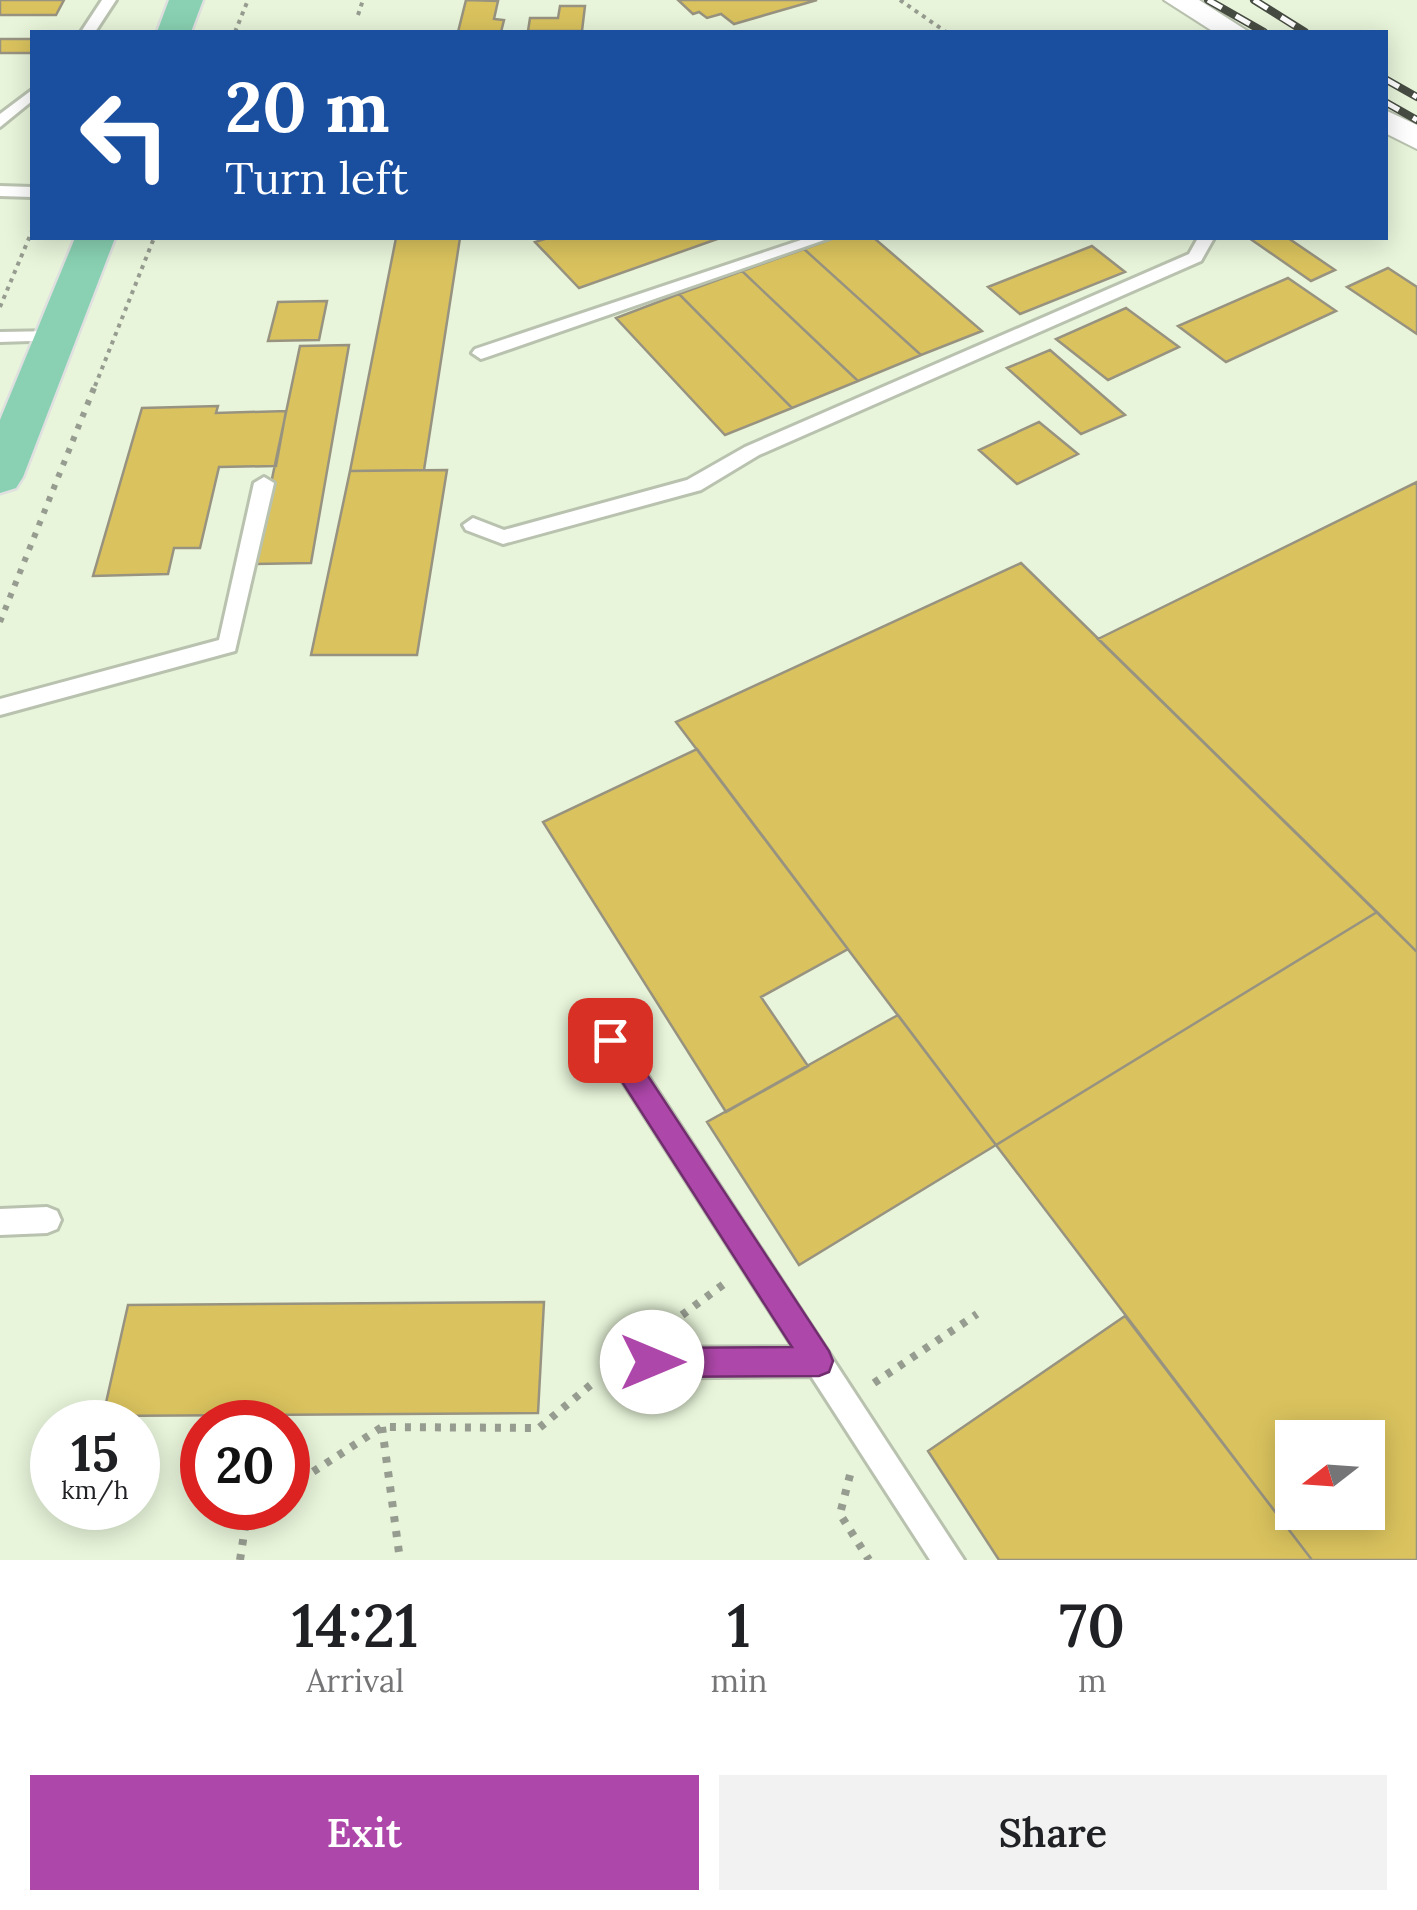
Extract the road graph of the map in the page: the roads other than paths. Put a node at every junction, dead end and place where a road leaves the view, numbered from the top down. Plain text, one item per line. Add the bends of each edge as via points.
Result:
1 (109, 0) edge
2 (186, 0) edge
3 (1178, 0) edge
4 (89, 30) edge
5 (175, 30) edge
6 (1230, 30) edge
7 (30, 96) edge
8 (0, 122) edge
9 (1388, 122) edge
10 (1417, 139) edge
11 (0, 191) edge
12 (30, 192) edge
13 (94, 240) edge
14 (816, 240) edge
15 (1205, 240) edge
16 (56, 336) junction
17 (0, 337) edge
18 (481, 353) dead end
19 (0, 477) edge
20 (264, 484) dead end
21 (473, 525) dead end
22 (0, 708) edge
23 (610, 1040) dead end
24 (47, 1220) dead end
25 (0, 1222) edge
26 (819, 1361) junction
27 (618, 1363) dead end
28 (948, 1560) edge

1 - 4 lane
2 - 5 main road
3 - 6 street
7 - 8 lane
9 - 10 street
11 - 12 lane
13 - 16 main road
14 - 18 lane
15 - 21 lane via 1194,257 752,452 694,485 503,537
16 - 17 lane
16 - 19 main road
20 - 22 lane via 228,645
23 - 26 lane
24 - 25 lane
26 - 27 lane
26 - 28 lane

